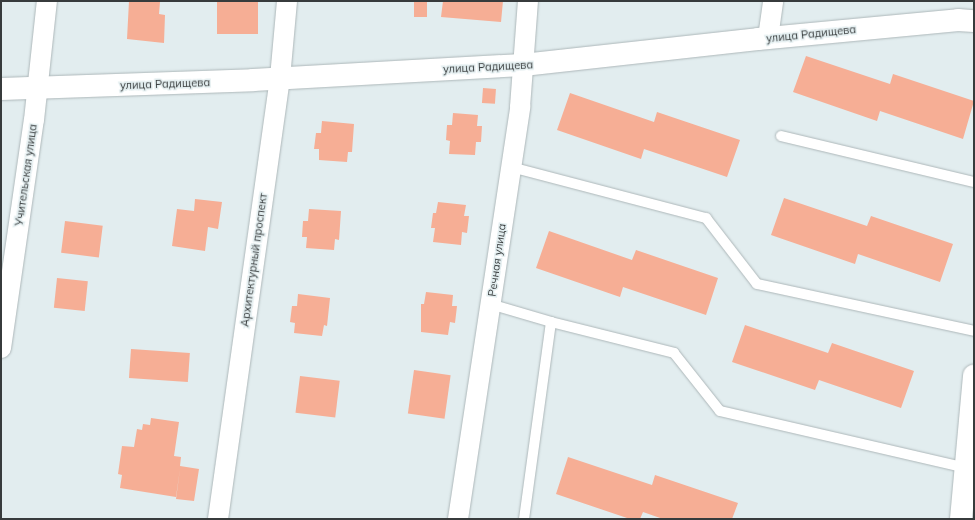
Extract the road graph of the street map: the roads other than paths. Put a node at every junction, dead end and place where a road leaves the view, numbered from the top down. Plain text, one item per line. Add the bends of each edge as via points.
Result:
1 (47, 1) edge
2 (287, 1) edge
3 (528, 1) edge
4 (773, 1) edge
5 (974, 21) edge
6 (768, 38) junction
7 (523, 66) junction
8 (280, 78) junction
9 (1, 89) edge
10 (38, 89) junction
11 (781, 136) dead end
12 (511, 167) junction
13 (974, 182) edge
14 (490, 304) junction
15 (551, 322) junction
16 (974, 331) edge
17 (1, 348) edge
18 (974, 376) edge
19 (966, 468) junction
20 (218, 519) edge
21 (458, 519) edge
22 (524, 519) edge
23 (962, 519) edge

1 - 10 street, Учительская улица
2 - 8 street, Архитектурный проспект
3 - 7 street, Речная улица
4 - 6 street
5 - 6 street, улица Радищева via 958,20
6 - 7 street, улица Радищева
7 - 8 street, улица Радищева
7 - 12 street, Речная улица
8 - 10 street, улица Радищева
8 - 20 street, Архитектурный проспект
9 - 10 street, улица Радищева
10 - 17 street, Учительская улица
11 - 13 lane
12 - 14 street, Речная улица
12 - 16 lane via 706,218 757,284
14 - 15 lane
14 - 21 street, Речная улица
15 - 19 lane via 674,353 720,411
15 - 22 lane
18 - 19 street
19 - 23 street

